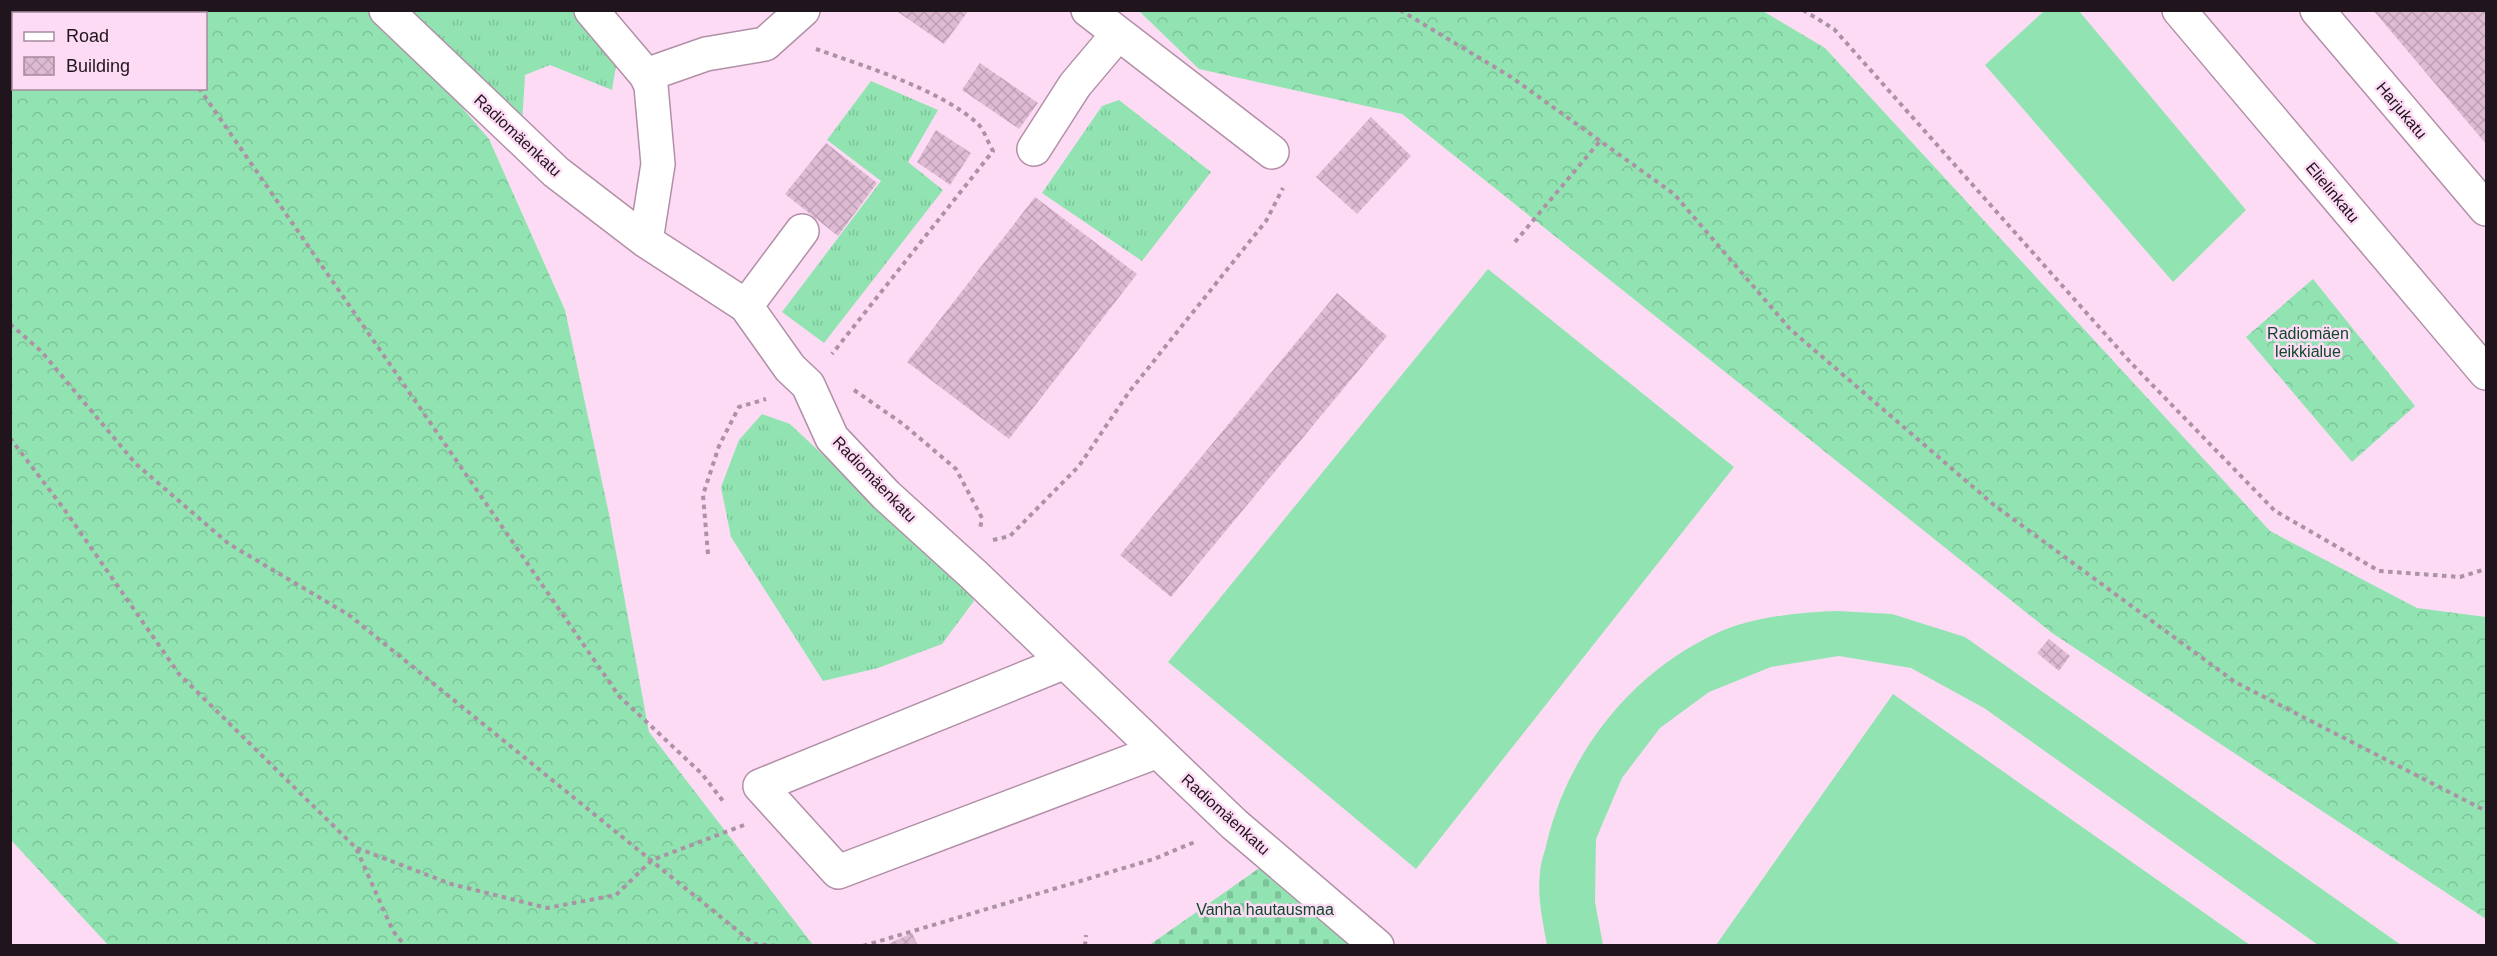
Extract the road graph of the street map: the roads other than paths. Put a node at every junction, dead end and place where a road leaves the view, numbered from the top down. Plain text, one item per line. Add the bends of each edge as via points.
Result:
1 (386, 10) edge
2 (591, 10) edge
3 (803, 10) edge
4 (1088, 10) edge
5 (2179, 10) edge
6 (2317, 10) edge
7 (1118, 34) junction
8 (646, 75) junction
9 (1034, 149) dead end
10 (1272, 152) road end
11 (2487, 209) edge
12 (802, 231) dead end
13 (646, 241) junction
14 (746, 306) junction
15 (2487, 373) edge
16 (1065, 662) junction
17 (1158, 752) junction
18 (1377, 945) edge

1 - 13 street, Radiomäenkatu via 556,172
2 - 8 street
3 - 8 street via 765,44 706,54
4 - 7 street
5 - 15 street, Elielinkatu
6 - 11 street, Harjukatu
7 - 9 street via 1075,85
7 - 10 street
8 - 13 street via 651,86 658,164
12 - 14 street
13 - 14 street, Radiomäenkatu
14 - 16 street, Radiomäenkatu via 790,368 808,385 832,438 886,495 976,559
16 - 17 street, Radiomäenkatu
16 - 17 street via 760,786 838,872
17 - 18 street, Radiomäenkatu via 1234,824

